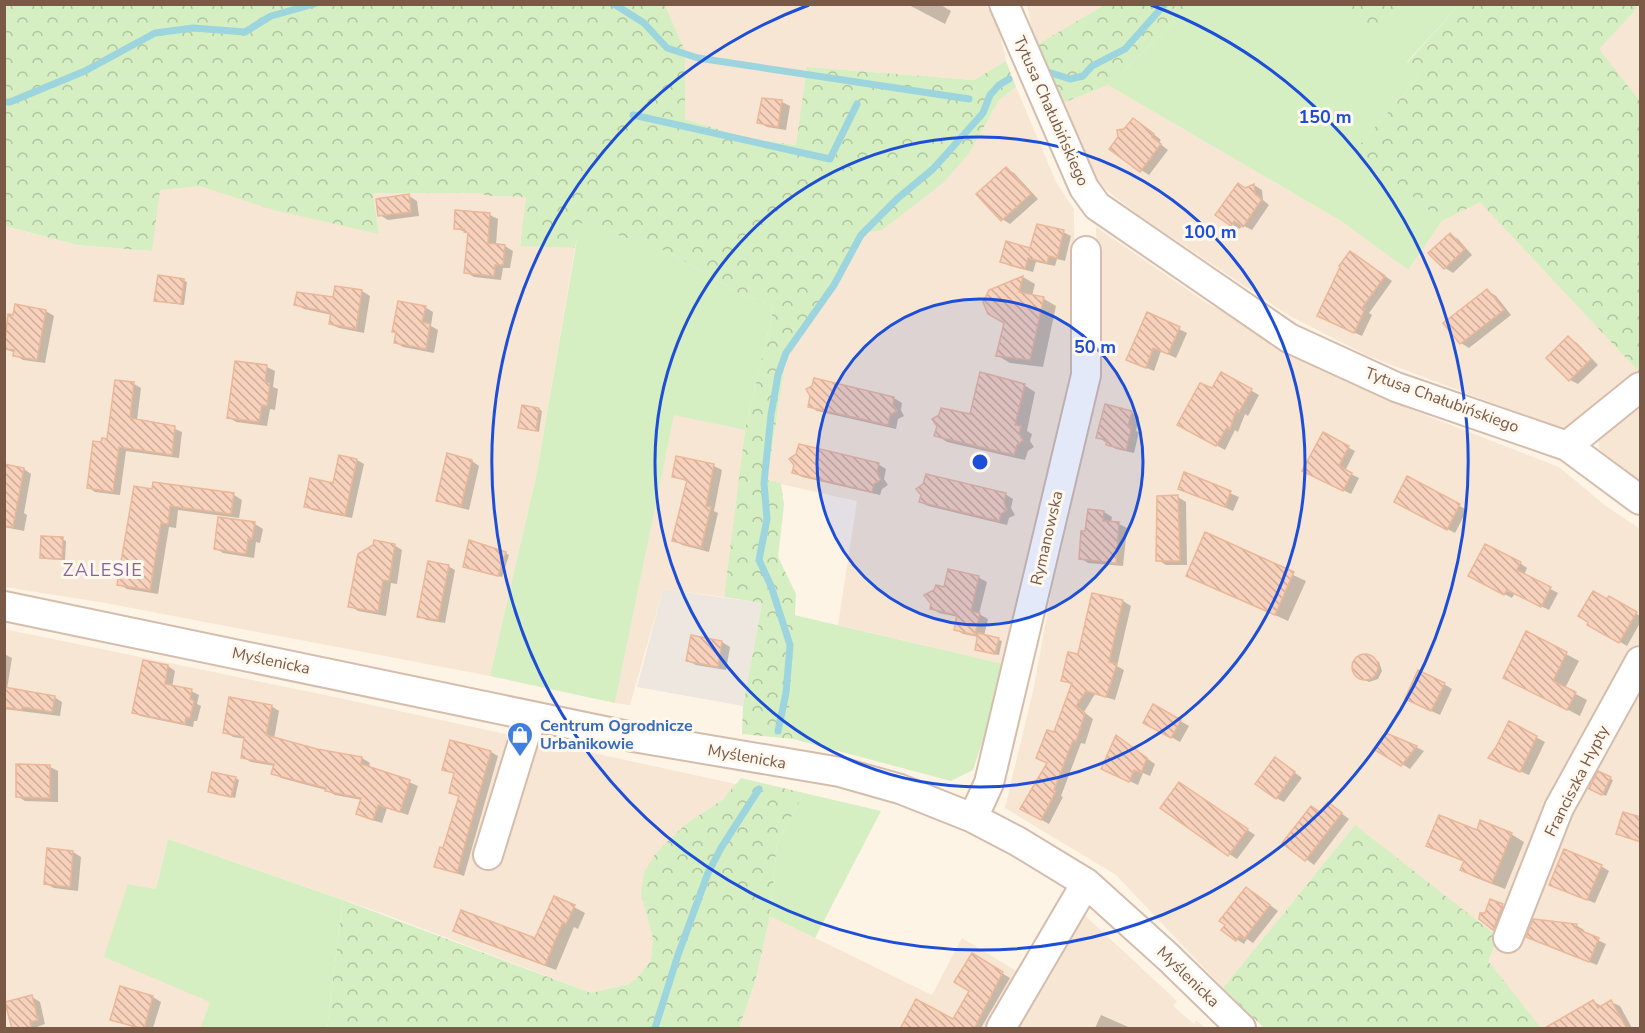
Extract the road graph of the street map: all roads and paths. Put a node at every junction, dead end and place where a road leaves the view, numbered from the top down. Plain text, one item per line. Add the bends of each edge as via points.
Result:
1 (1004, 4) edge
2 (1086, 251) dead end
3 (1641, 387) edge
4 (1567, 446) junction
5 (1641, 500) edge
6 (4, 606) edge
7 (1641, 661) edge
8 (535, 717) junction
9 (973, 818) junction
10 (488, 855) dead end
11 (1086, 883) junction
12 (1508, 938) dead end
13 (1001, 1029) edge
14 (1241, 1029) edge

1 - 4 street, Tytusa Chałubińskiego via 1080,177 1097,206 1289,338 1395,387
2 - 9 street, Rymanowska via 1086,375 989,783
3 - 4 street
4 - 5 street, Tytusa Chałubińskiego
6 - 8 street, Myślenicka
7 - 12 street, Franciszka Hypty via 1559,808
8 - 9 street, Myślenicka via 840,772 900,789
8 - 10 street via 526,732
9 - 11 street, Myślenicka
11 - 13 street
11 - 14 street, Myślenicka

